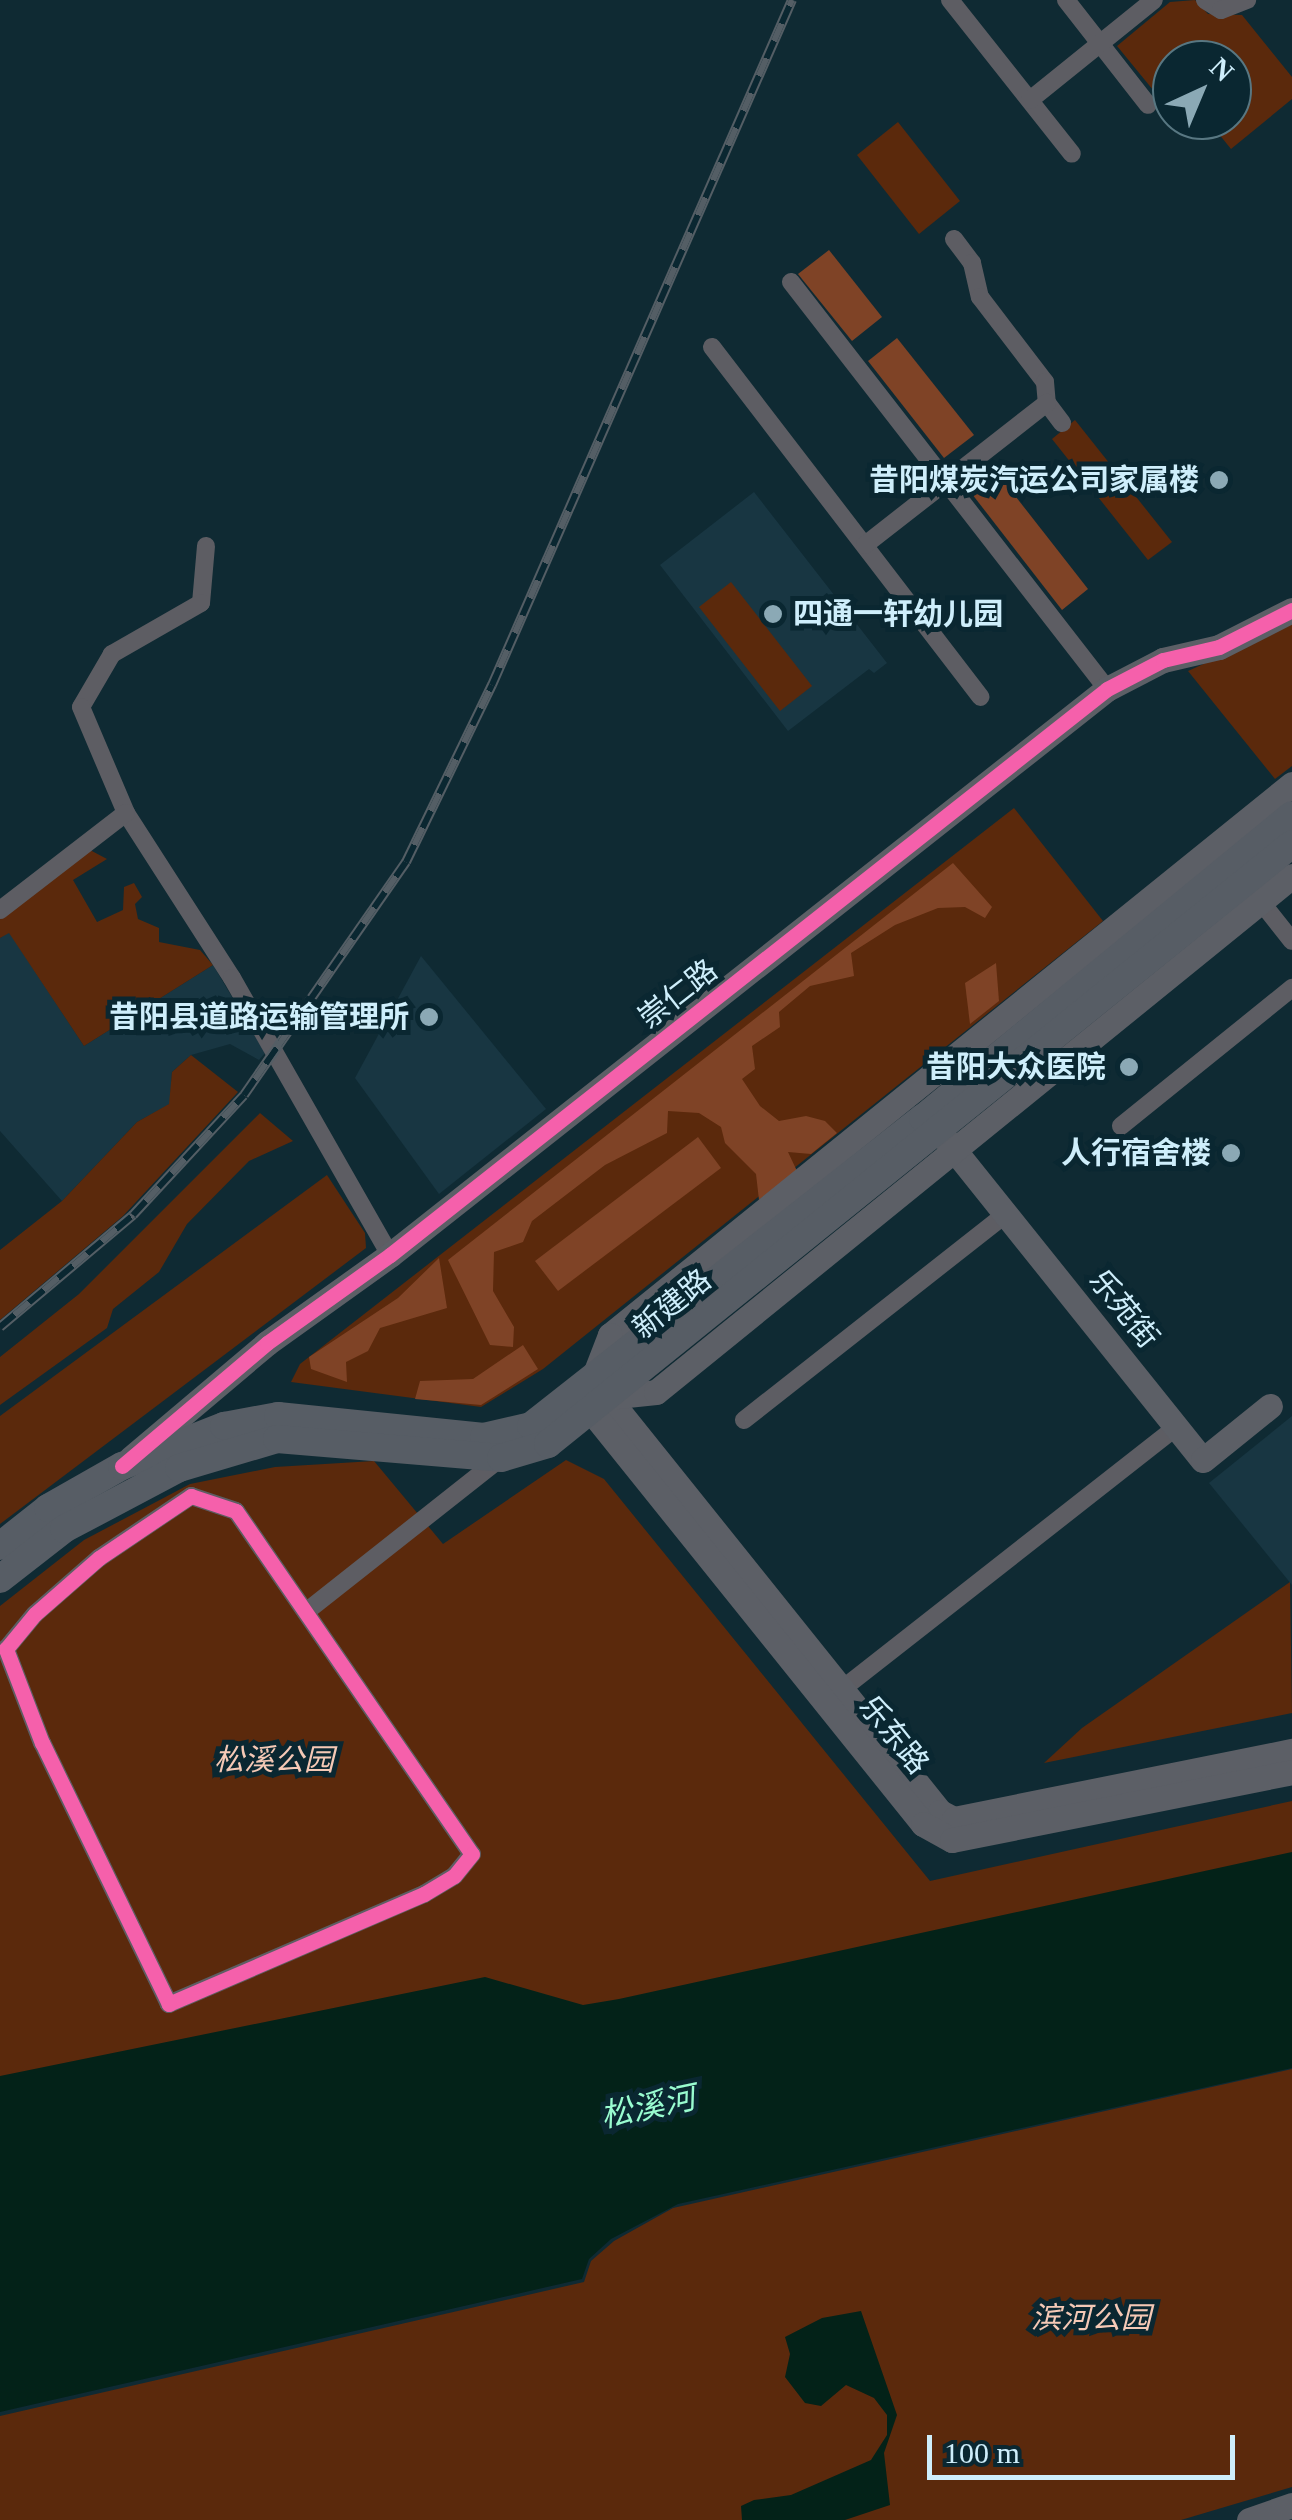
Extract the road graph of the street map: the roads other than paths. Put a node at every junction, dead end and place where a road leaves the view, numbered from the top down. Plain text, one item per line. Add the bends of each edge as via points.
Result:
1 (950, 0) edge
2 (1066, 0) edge
3 (1154, 0) edge
4 (1205, 0) edge
5 (1247, 0) edge
6 (1100, 44) junction
7 (1030, 100) junction
8 (1148, 104) dead end
9 (1072, 154) dead end
10 (954, 239) dead end
11 (792, 282) dead end
12 (712, 347) dead end
13 (1047, 403) junction
14 (1062, 423) dead end
15 (945, 482) junction
16 (865, 545) junction
17 (206, 546) dead end
18 (1292, 610) edge
19 (1107, 689) junction
20 (981, 696) dead end
21 (1292, 784) edge
22 (126, 813) junction
23 (1292, 815) edge
24 (1292, 844) edge
25 (1292, 876) edge
26 (1252, 891) junction
27 (0, 910) edge
28 (1292, 941) edge
29 (1292, 988) edge
30 (1122, 1126) dead end
31 (947, 1140) junction
32 (1006, 1214) junction
33 (390, 1254) junction
34 (592, 1394) junction
35 (1270, 1406) dead end
36 (744, 1420) dead end
37 (1177, 1427) junction
38 (501, 1458) junction
39 (122, 1466) junction
40 (0, 1546) edge
41 (0, 1579) edge
42 (307, 1611) junction
43 (842, 1690) junction
44 (1292, 1752) edge
45 (1292, 1772) edge
46 (1292, 2505) edge
47 (1249, 2520) edge

1 - 7 street
2 - 6 street
3 - 6 street
4 - 5 street via 1221,10
6 - 7 street
6 - 8 street
7 - 9 street
10 - 13 street via 972,263 980,297 1045,382
11 - 15 street
12 - 16 street
13 - 14 street
13 - 15 street
15 - 16 street
15 - 19 street
16 - 20 street
17 - 22 street via 200,603 112,654 82,707
18 - 19 main road, 崇仁路 via 1218,647 1162,660
19 - 33 main road, 崇仁路
21 - 34 main road via 610,1335
22 - 27 street
22 - 33 street via 232,978
23 - 34 main road, 新建路
24 - 26 main road, 新建路
25 - 26 main road
26 - 28 street
26 - 31 main road, 新建路
29 - 30 street
31 - 32 main road, 乐苑街
31 - 34 main road, 新建路
32 - 36 street
32 - 37 main road, 乐苑街
33 - 39 main road, 崇仁路 via 267,1343
34 - 38 main road, 新建路 via 548,1444
34 - 39 main road, 新建路 via 514,1433 484,1437 278,1416 224,1426
34 - 43 main road, 乐东路
34 - 45 main road, 乐东路 via 923,1824 952,1840
35 - 37 main road, 乐苑街 via 1203,1460
37 - 43 street
38 - 41 main road, 新建路 via 277,1439 179,1468 64,1529
38 - 42 street
39 - 40 main road, 新建路 via 48,1508
42 - 42 street via 236,1511 191,1496 99,1558 6,1649 50,1761 169,2004 424,1894 454,1876 472,1854
43 - 44 main road, 乐东路 via 954,1820
46 - 47 main road

